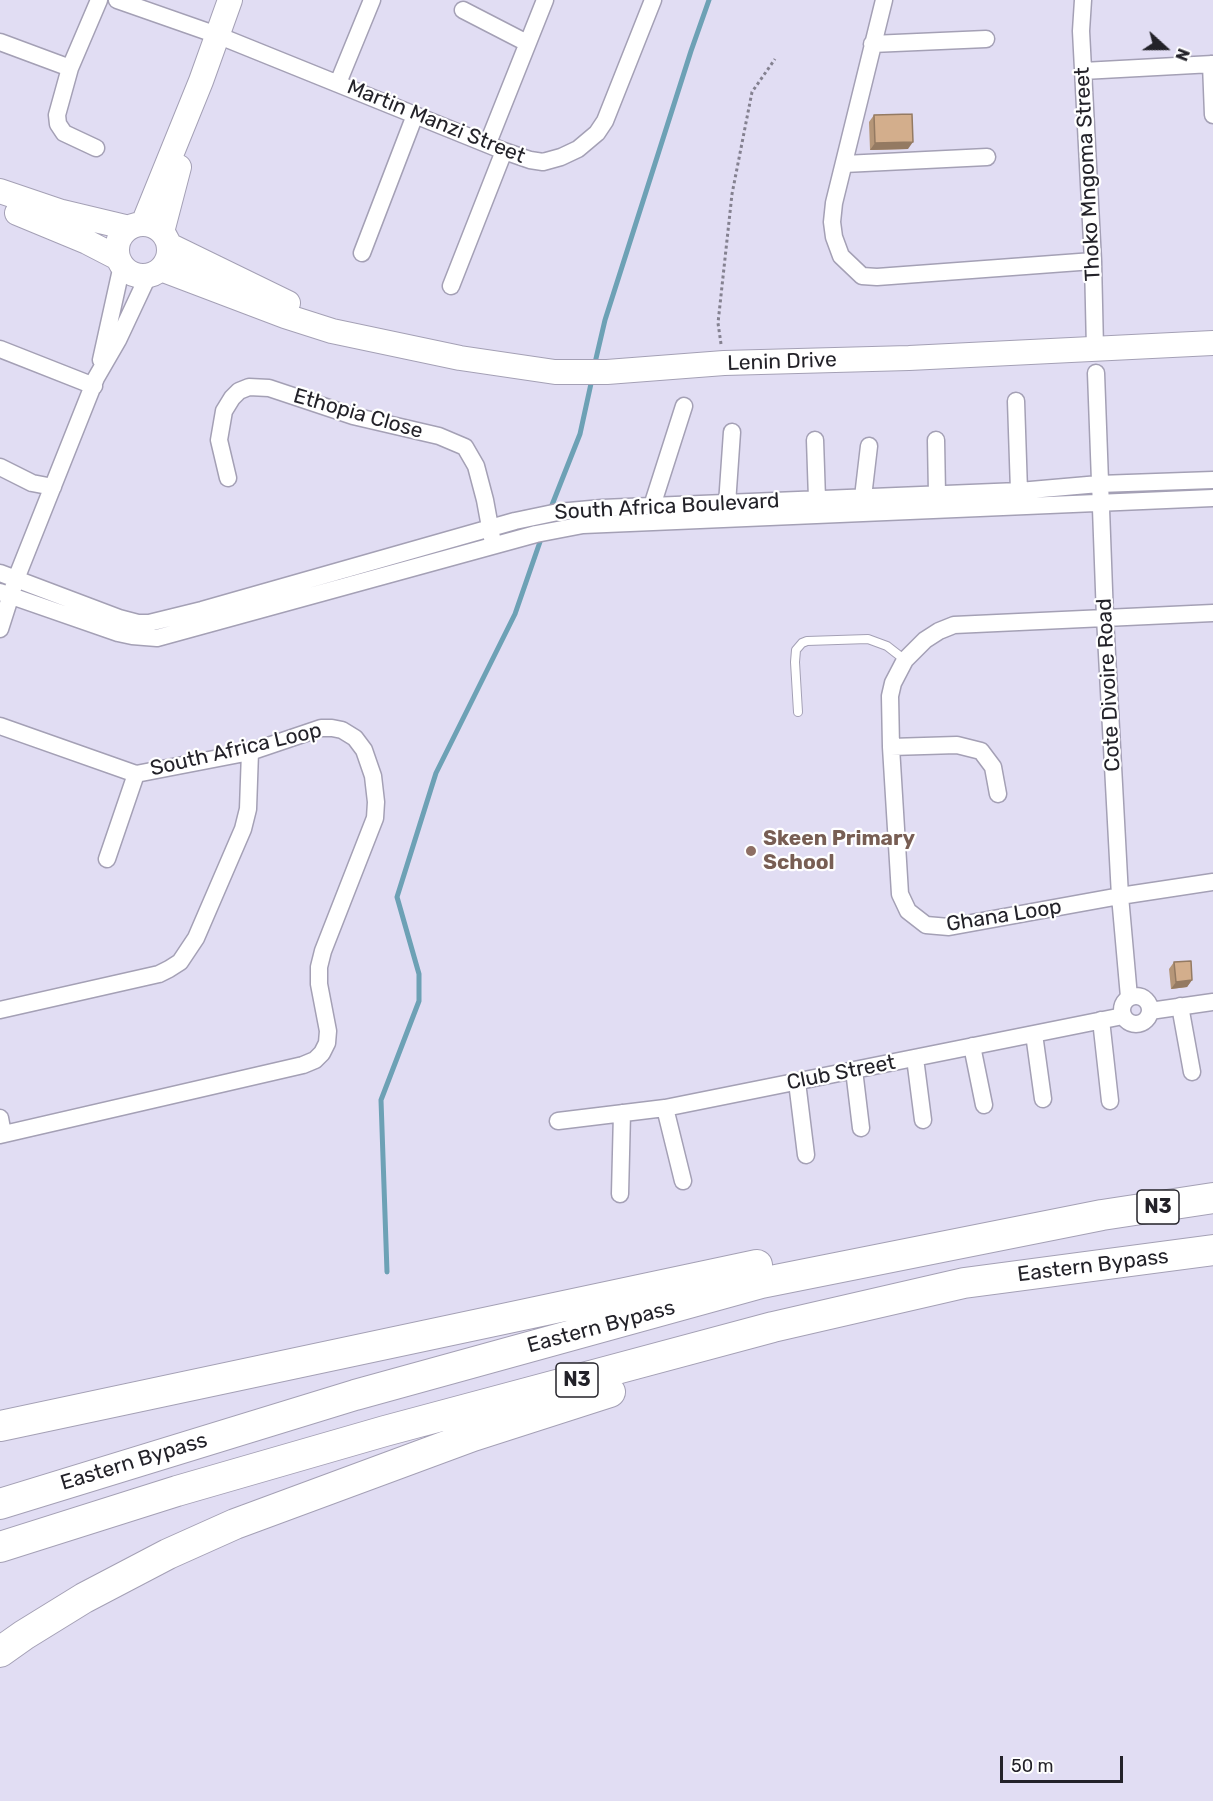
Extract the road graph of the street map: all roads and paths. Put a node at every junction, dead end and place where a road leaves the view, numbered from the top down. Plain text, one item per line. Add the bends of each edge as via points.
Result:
1 (99, 0) edge
2 (117, 0) edge
3 (230, 0) edge
4 (372, 0) edge
5 (545, 0) edge
6 (653, 0) edge
7 (884, 0) edge
8 (1083, 0) edge
9 (463, 10) dead end
10 (217, 35) junction
11 (986, 39) dead end
12 (0, 42) edge
13 (527, 43) junction
14 (872, 44) junction
15 (775, 59) dead end
16 (1212, 64) edge
17 (70, 68) junction
18 (1083, 70) junction
19 (338, 83) junction
20 (415, 115) junction
21 (1213, 115) edge
22 (488, 143) junction
23 (96, 148) dead end
24 (504, 151) junction
25 (987, 157) dead end
26 (844, 164) junction
27 (0, 191) edge
28 (0, 207) edge
29 (151, 232) junction
30 (362, 253) dead end
31 (1093, 261) junction
32 (120, 262) junction
33 (155, 272) junction
34 (451, 286) dead end
35 (355, 337) junction
36 (1213, 343) edge
37 (0, 349) edge
38 (1095, 349) junction
39 (724, 363) junction
40 (1096, 373) dead end
41 (95, 382) junction
42 (1016, 401) dead end
43 (684, 406) dead end
44 (732, 432) dead end
45 (814, 440) dead end
46 (936, 440) dead end
47 (869, 446) dead end
48 (0, 467) edge
49 (228, 478) dead end
50 (1213, 480) edge
51 (1099, 484) junction
52 (53, 487) junction
53 (1019, 491) junction
54 (937, 494) junction
55 (863, 497) junction
56 (1213, 498) edge
57 (816, 499) junction
58 (1100, 503) junction
59 (727, 504) junction
60 (652, 506) junction
61 (490, 528) junction
62 (496, 545) junction
63 (0, 573) edge
64 (16, 579) junction
65 (5, 594) edge
66 (1213, 613) edge
67 (1105, 617) junction
68 (0, 629) edge
69 (905, 660) junction
70 (798, 712) dead end
71 (0, 726) edge
72 (891, 747) junction
73 (250, 752) junction
74 (136, 774) junction
75 (998, 794) dead end
76 (107, 859) dead end
77 (1213, 882) edge
78 (1120, 896) junction
79 (1129, 998) junction
80 (1213, 1002) edge
81 (1180, 1006) junction
82 (0, 1010) edge
83 (1150, 1011) junction
84 (1123, 1016) junction
85 (1101, 1020) junction
86 (1034, 1034) junction
87 (972, 1046) junction
88 (915, 1058) junction
89 (854, 1070) junction
90 (1192, 1072) dead end
91 (797, 1082) junction
92 (1043, 1099) dead end
93 (1110, 1101) dead end
94 (984, 1105) dead end
95 (665, 1108) junction
96 (622, 1113) junction
97 (923, 1120) dead end
98 (558, 1121) dead end
99 (861, 1128) dead end
100 (1, 1129) edge
101 (806, 1155) dead end
102 (682, 1181) dead end
103 (620, 1194) dead end
104 (1213, 1198) edge
105 (1102, 1215) junction
106 (1213, 1250) edge
107 (1164, 1257) junction
108 (0, 1426) edge
109 (0, 1504) edge
110 (0, 1547) edge
111 (0, 1652) edge

1 - 17 street
2 - 10 street, Martin Manzi Street
3 - 10 street
4 - 19 street, Martin Manzi Street
5 - 13 street
6 - 24 street, Martin Manzi Street via 605,121 592,138 569,154 543,162
7 - 14 street
8 - 18 street, Thoko Mngoma Street
9 - 13 street
10 - 19 street, Martin Manzi Street
10 - 29 street
11 - 14 street
12 - 17 street
13 - 22 street
14 - 26 street
15 - 39 path via 753,92 732,194 718,323
16 - 18 street
16 - 21 street
17 - 23 street via 59,100 58,124 64,133
18 - 31 street, Thoko Mngoma Street
19 - 20 street, Martin Manzi Street
20 - 22 street, Martin Manzi Street
20 - 30 street
22 - 24 street, Martin Manzi Street
24 - 34 street
25 - 26 street
26 - 31 street via 834,203 834,237 841,256 862,276
27 - 29 street via 62,212
28 - 32 street via 80,239
29 - 32 street via 118,241
29 - 33 street via 169,254
29 - 35 street
31 - 38 street, Thoko Mngoma Street
32 - 33 street via 133,274
32 - 41 street
33 - 35 street
33 - 41 street
35 - 39 street, Lenin Drive via 512,367 582,372
36 - 38 street, Lenin Drive
37 - 41 street
38 - 39 street, Lenin Drive
40 - 51 street, Cote Divoire Road
41 - 52 street
42 - 53 street
43 - 60 street
44 - 59 street
45 - 57 street
46 - 54 street
47 - 55 street
48 - 52 street via 32,483
49 - 61 street, Ethopia Close via 219,440 224,411 239,391 269,388 465,447 476,466
50 - 51 street, South Africa Boulevard
51 - 53 street, South Africa Boulevard
51 - 58 street, Cote Divoire Road
52 - 64 street
53 - 54 street, South Africa Boulevard
54 - 55 street, South Africa Boulevard
55 - 57 street, South Africa Boulevard
56 - 58 street, South Africa Boulevard
57 - 59 street, South Africa Boulevard
58 - 62 street, South Africa Boulevard via 597,524
58 - 67 street, Cote Divoire Road
59 - 60 street, South Africa Boulevard
60 - 61 street, South Africa Boulevard via 585,509
61 - 62 street, Ethopia Close
61 - 64 street, South Africa Boulevard via 149,622 119,618
62 - 65 street, South Africa Boulevard via 157,638 118,633
63 - 64 street, South Africa Boulevard
64 - 65 street
65 - 68 street
66 - 67 street, Ghana Loop
67 - 69 street, Ghana Loop via 954,626 926,640
67 - 78 street, Cote Divoire Road
69 - 70 lane via 887,646 868,639 807,641 798,646 795,654
69 - 72 street, Ghana Loop via 890,696
71 - 74 street, South Africa Loop
72 - 75 street via 957,745 981,751 993,767
72 - 78 street, Ghana Loop via 900,894 908,911 926,926 949,927
73 - 74 street, South Africa Loop
73 - 82 street via 248,809 243,829 196,938 180,962 159,974
73 - 100 street, South Africa Loop via 321,728 332,728 355,738 373,776 375,818 319,967 328,1031 322,1053 303,1065
74 - 76 street
77 - 78 street, Ghana Loop
78 - 79 street, Cote Divoire Road
79 - 83 street via 1145,999
79 - 84 street via 1123,1003
80 - 81 street
81 - 83 street
81 - 90 street
83 - 84 street via 1140,1024 1128,1022
84 - 85 street, Club Street
85 - 86 street, Club Street
85 - 93 street
86 - 87 street, Club Street
86 - 92 street
87 - 88 street, Club Street
87 - 94 street
88 - 89 street, Club Street
88 - 97 street
89 - 91 street, Club Street
89 - 99 street
91 - 95 street, Club Street
91 - 101 street
95 - 96 street, Club Street
95 - 102 street
96 - 98 street, Club Street
96 - 103 street
104 - 105 highway, Eastern Bypass / N3
105 - 108 highway via 1012,1217 894,1236
105 - 109 highway, Eastern Bypass / N3 via 761,1283 355,1395
106 - 107 highway, Eastern Bypass / N3
107 - 110 highway, Eastern Bypass / N3 via 964,1283 773,1328 385,1431
107 - 111 highway via 689,1369 484,1432 178,1549 84,1598

